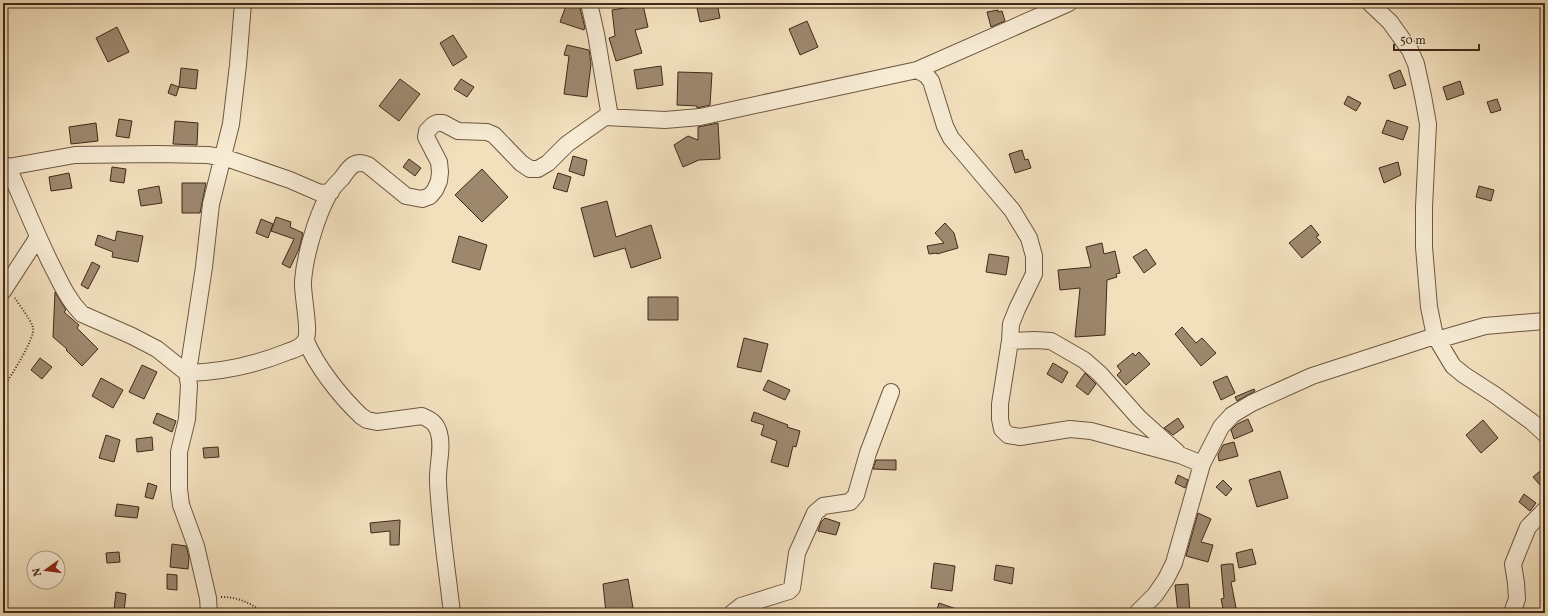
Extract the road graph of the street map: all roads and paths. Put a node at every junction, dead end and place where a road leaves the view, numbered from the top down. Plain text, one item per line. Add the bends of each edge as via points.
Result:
1 (243, 3) edge
2 (589, 3) edge
3 (1069, 3) edge
4 (1370, 3) edge
5 (917, 70) junction
6 (610, 117) junction
7 (222, 157) junction
8 (6, 165) edge
9 (330, 192) junction
10 (38, 237) junction
11 (5, 288) edge
12 (1545, 321) edge
13 (1436, 338) junction
14 (306, 341) junction
15 (1010, 341) junction
16 (187, 373) junction
17 (3, 388) edge
18 (890, 392) dead end
19 (1545, 434) edge
20 (1180, 455) junction
21 (1202, 464) junction
22 (1545, 510) edge
23 (209, 606) edge
24 (264, 613) edge
25 (452, 613) edge
26 (732, 613) edge
27 (1137, 613) edge
28 (1512, 613) edge

1 - 7 street via 231,124
2 - 6 street
3 - 5 street
4 - 13 street via 1390,22 1410,50 1423,96 1428,124 1424,247 1429,307
5 - 6 street via 700,117 665,120
5 - 15 street via 931,81 951,138 1008,206 1031,243 1034,274 1017,308
6 - 9 street via 605,117 582,133 538,169 530,169 521,163 494,135 482,131 458,130 438,123 427,131 426,137 439,162 440,172 439,181 430,196 422,199 406,196 362,162 351,166
7 - 8 street via 156,154 75,155
7 - 9 street via 290,180 320,194
7 - 16 street via 211,204
8 - 10 street
9 - 14 street via 319,213 303,281
10 - 11 street
10 - 16 street via 66,295 82,314 157,349
11 - 17 path via 33,328 24,353
12 - 13 street via 1485,326
13 - 19 street via 1453,366
13 - 21 street via 1312,376 1252,403 1232,415 1221,427
14 - 16 street via 298,348 266,360 238,367
14 - 25 street via 321,367 361,416 377,422 422,416 434,423 438,430 437,479 440,519
15 - 20 street via 1051,341 1084,360 1139,418
15 - 20 street via 1002,386 1000,419 1002,428 1008,435 1025,437 1079,429
16 - 23 street via 189,397 179,452 179,489 181,505 196,546
18 - 26 street via 856,495 850,502 823,506 815,512 797,553 792,588 741,606
20 - 21 street
21 - 27 street via 1174,563 1155,594
22 - 28 street via 1528,527 1512,564 1517,599
23 - 24 path via 230,597 249,603

